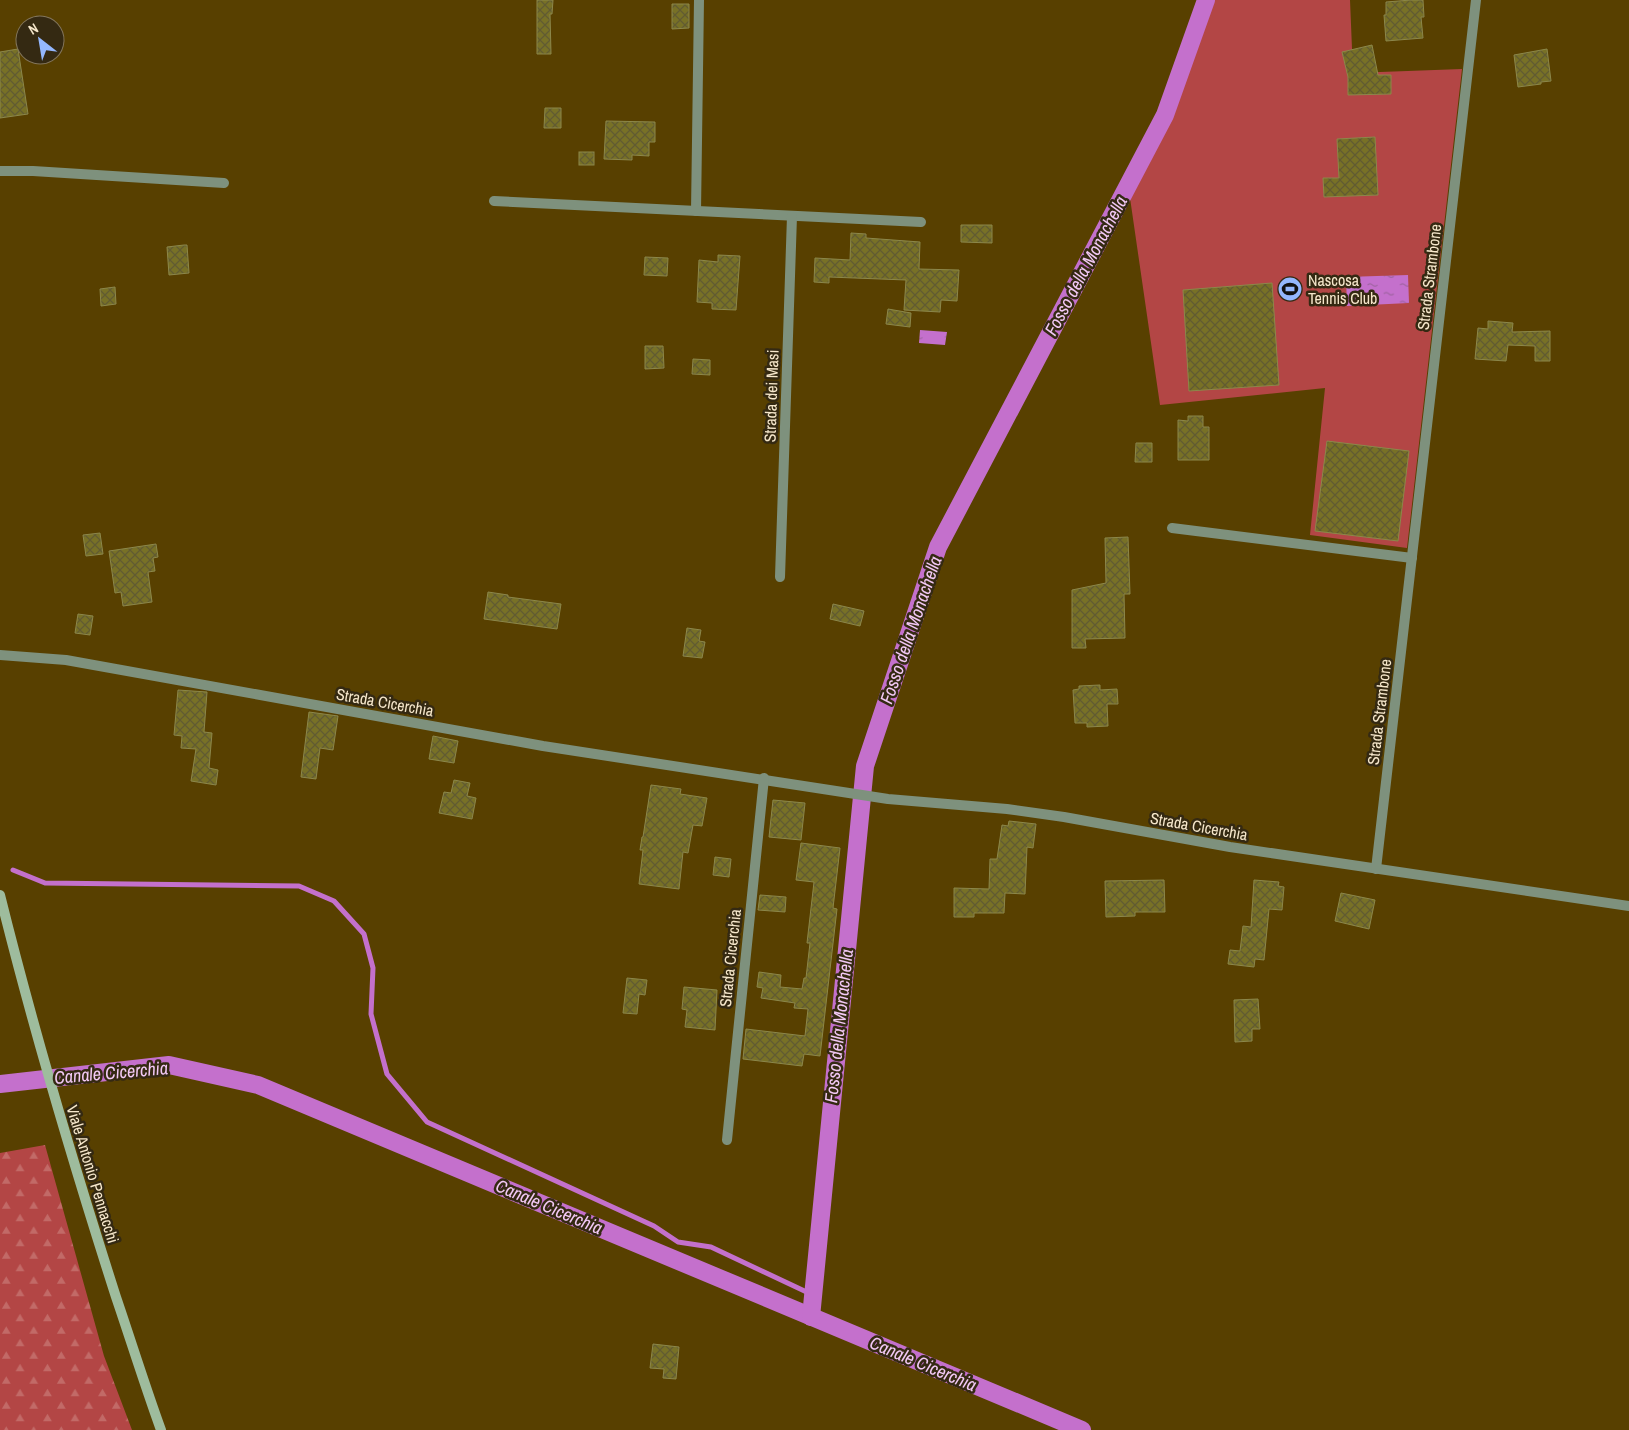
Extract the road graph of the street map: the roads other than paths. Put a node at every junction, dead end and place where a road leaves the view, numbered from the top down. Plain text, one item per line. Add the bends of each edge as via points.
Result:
1 (699, 0) edge
2 (1476, 0) edge
3 (0, 171) edge
4 (224, 183) dead end
5 (494, 202) dead end
6 (696, 211) junction
7 (792, 216) junction
8 (921, 222) dead end
9 (1172, 528) dead end
10 (1412, 558) junction
11 (780, 577) dead end
12 (0, 655) edge
13 (764, 778) junction
14 (1376, 869) junction
15 (0, 895) edge
16 (1629, 906) edge
17 (727, 1140) dead end
18 (161, 1430) edge

1 - 6 street
2 - 10 street, Strada Strambone
3 - 4 street
5 - 6 street
6 - 7 street
7 - 8 street
7 - 11 street, Strada dei Masi
9 - 10 street
10 - 14 street, Strada Strambone
12 - 13 street, Strada Cicerchia via 66,660 543,746
13 - 14 street, Strada Cicerchia via 888,799 1064,817
13 - 17 street, Strada Cicerchia
14 - 16 street, Strada Cicerchia
15 - 18 main road, Viale Antonio Pennacchi via 54,1098

